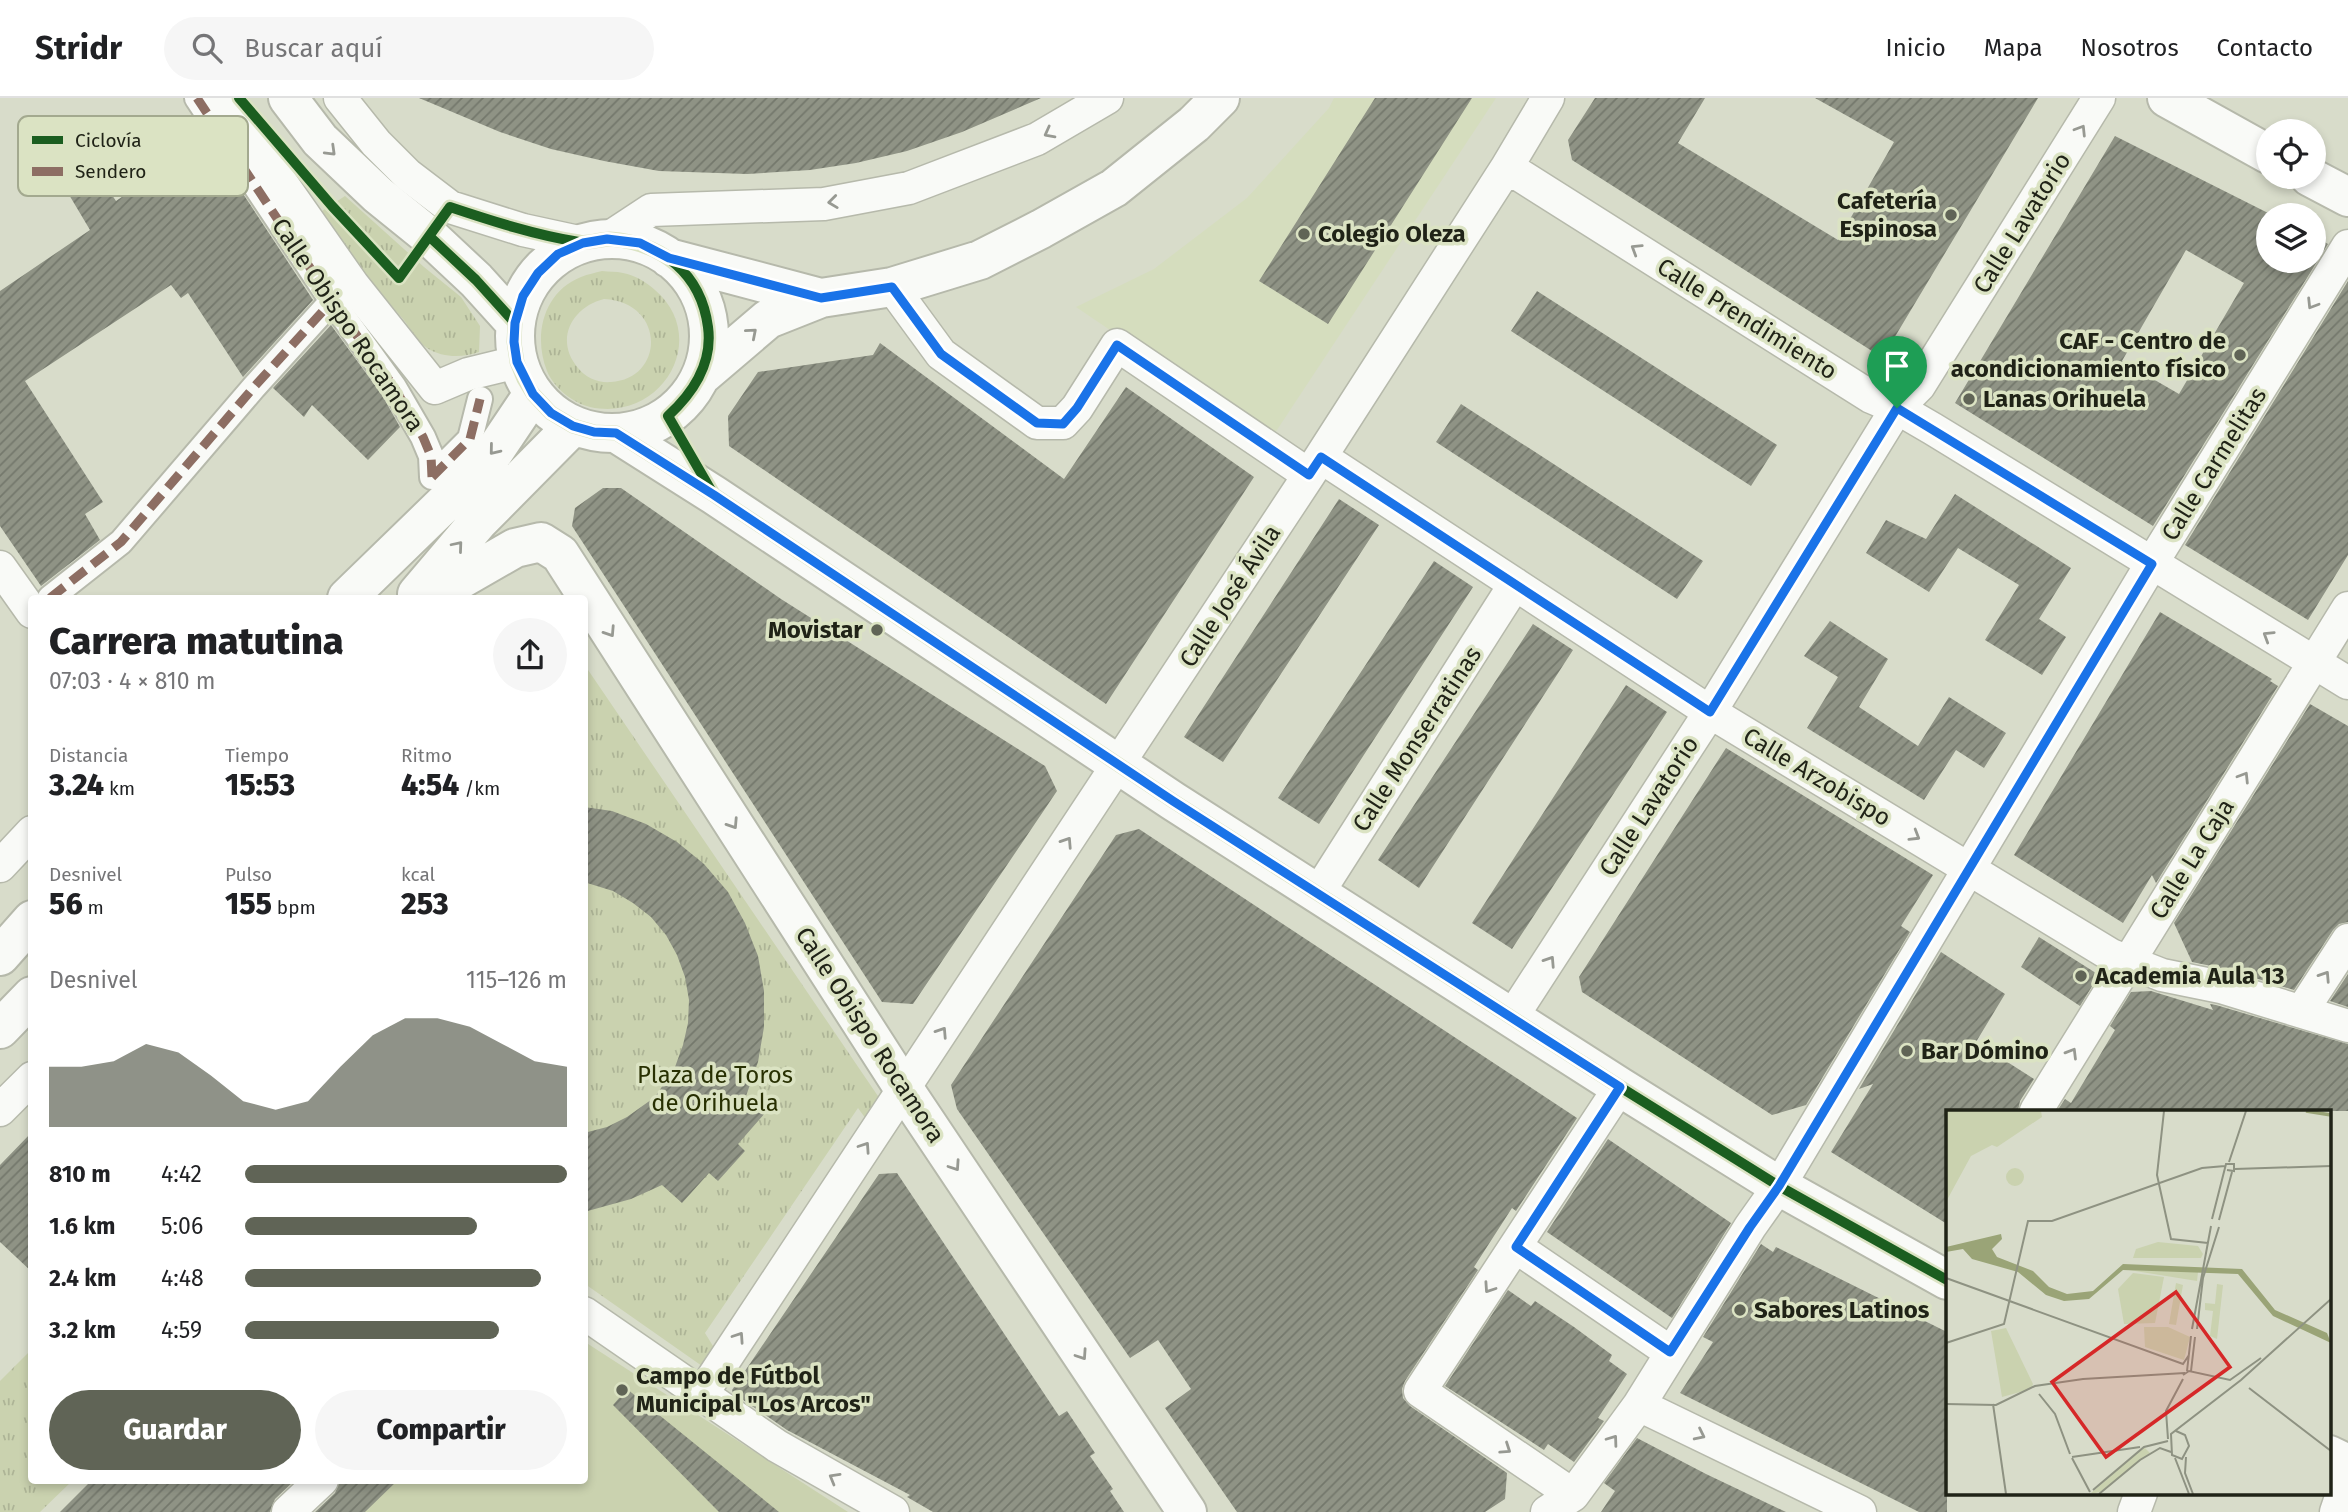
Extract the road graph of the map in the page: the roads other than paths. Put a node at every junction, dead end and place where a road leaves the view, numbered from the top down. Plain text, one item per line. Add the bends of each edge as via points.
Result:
1 (197, 98) edge
2 (222, 98) edge
3 (288, 98) edge
4 (340, 98) edge
5 (1107, 98) edge
6 (1220, 98) edge
7 (1548, 98) edge
8 (2099, 98) edge
9 (2167, 98) edge
10 (209, 116) edge
11 (235, 116) edge
12 (248, 135) edge
13 (2256, 146) edge
14 (1507, 167) junction
15 (248, 175) edge
16 (2326, 185) edge
17 (2348, 197) edge
18 (595, 241) junction
19 (2348, 246) edge
20 (669, 258) junction
21 (892, 287) junction
22 (821, 298) junction
23 (332, 301) junction
24 (515, 323) junction
25 (700, 377) junction
26 (525, 378) junction
27 (480, 399) dead end
28 (1897, 408) junction
29 (668, 416) junction
30 (573, 426) junction
31 (616, 433) junction
32 (1315, 466) junction
33 (714, 495) junction
34 (2152, 564) junction
35 (0, 567) edge
36 (1516, 584) junction
37 (54, 595) edge
38 (350, 595) edge
39 (417, 595) edge
40 (433, 595) edge
41 (586, 595) edge
42 (588, 598) edge
43 (28, 606) edge
44 (2348, 608) edge
45 (2314, 664) junction
46 (2348, 683) edge
47 (1710, 712) junction
48 (1118, 764) junction
49 (28, 836) edge
50 (0, 866) edge
51 (1968, 868) junction
52 (1318, 893) junction
53 (28, 924) edge
54 (2348, 940) edge
55 (0, 956) edge
56 (2129, 962) junction
57 (28, 1000) edge
58 (2302, 1012) junction
59 (1511, 1017) junction
60 (2348, 1026) edge
61 (0, 1029) edge
62 (28, 1082) edge
63 (1620, 1087) junction
64 (904, 1089) junction
65 (0, 1110) edge
66 (2037, 1110) edge
67 (1779, 1186) junction
68 (1516, 1247) junction
69 (1945, 1273) edge
70 (588, 1315) edge
71 (1670, 1352) junction
72 (702, 1394) junction
73 (1639, 1405) junction
74 (2330, 1455) edge
75 (2348, 1464) edge
76 (2348, 1477) edge
77 (318, 1484) edge
78 (2141, 1494) edge
79 (1560, 1503) edge
80 (288, 1512) edge
81 (893, 1512) edge
82 (1187, 1512) edge
83 (1860, 1512) edge
84 (2134, 1512) edge
85 (2336, 1512) edge

1 - 10 street, Calle Obispo Rocamora
2 - 11 street, Calle Obispo Rocamora
3 -> 24 street via 320,140 476,280
4 - 18 street via 400,167 450,207 523,230
5 -> 18 street via 1037,139 909,188 824,204 651,210
6 - 21 street via 1114,188 980,260
7 - 14 street, Calle José Ávila
28 -> 8 street, Calle Lavatorio via 1919,386
9 - 13 street
12 - 26 street, Calle Obispo Rocamora via 354,285 435,387 468,374
28 -> 14 street, Calle Prendimiento via 1871,397
14 - 32 street, Calle José Ávila
15 - 23 street, Calle Obispo Rocamora
16 - 17 street
18 - 20 street via 640,243
18 - 24 street via 558,254 538,273 523,296
19 -> 34 street, Calle Carmelitas
20 - 22 street
20 - 25 street via 686,273 706,312 707,356
21 - 22 street
21 - 32 street, Calle Arzobispo via 941,354 1037,423 1063,424 1117,345
25 -> 22 street via 768,319
23 - 27 street, Calle Obispo Rocamora via 424,437 432,456 432,477 470,439
23 - 37 street via 121,542
24 - 26 street via 514,342
25 - 29 street via 687,399
26 - 30 street via 551,413
26 -> 38 street via 494,452
28 - 34 street, Calle Prendimiento
28 - 47 street, Calle Lavatorio
29 - 31 street via 644,428
29 - 33 street
30 - 31 street
39 -> 30 street via 478,522
31 - 33 street
32 - 36 street, Calle Arzobispo
32 - 48 street, Calle José Ávila
33 - 48 street
45 -> 34 street, Calle Prendimiento
34 - 51 street, Calle Carmelitas
35 - 43 street
36 - 47 street, Calle Arzobispo
36 - 52 street, Calle Monserratinas
40 -> 41 street, Calle Obispo Rocamora via 515,548 541,542 560,554
42 -> 64 street, Calle Obispo Rocamora
44 - 45 street, Calle La Caja
45 - 46 street, Calle Prendimiento
56 -> 45 street, Calle La Caja
47 -> 51 street, Calle Arzobispo
59 -> 47 street, Calle Lavatorio
48 - 52 street
64 -> 48 street, Calle José Ávila
49 - 50 street
51 - 56 street, Calle Arzobispo
51 - 67 street, Calle Carmelitas
52 - 59 street
53 - 55 street
58 -> 54 street
56 - 58 street, Calle Arzobispo
66 -> 56 street, Calle La Caja
57 - 61 street
58 - 60 street, Calle Arzobispo
59 - 63 street
62 - 65 street
63 - 67 street
63 - 68 street
72 -> 64 street, Calle José Ávila
64 -> 82 street, Calle Obispo Rocamora
67 - 69 street
67 - 71 street, Calle Carmelitas
68 - 71 street
68 -> 79 street via 1420,1391
70 - 72 street
71 - 73 street, Calle Carmelitas
81 -> 72 street via 777,1446
79 -> 73 street, Calle Carmelitas
73 -> 83 street
74 - 75 street
76 - 85 street
77 - 80 street
78 - 84 street

